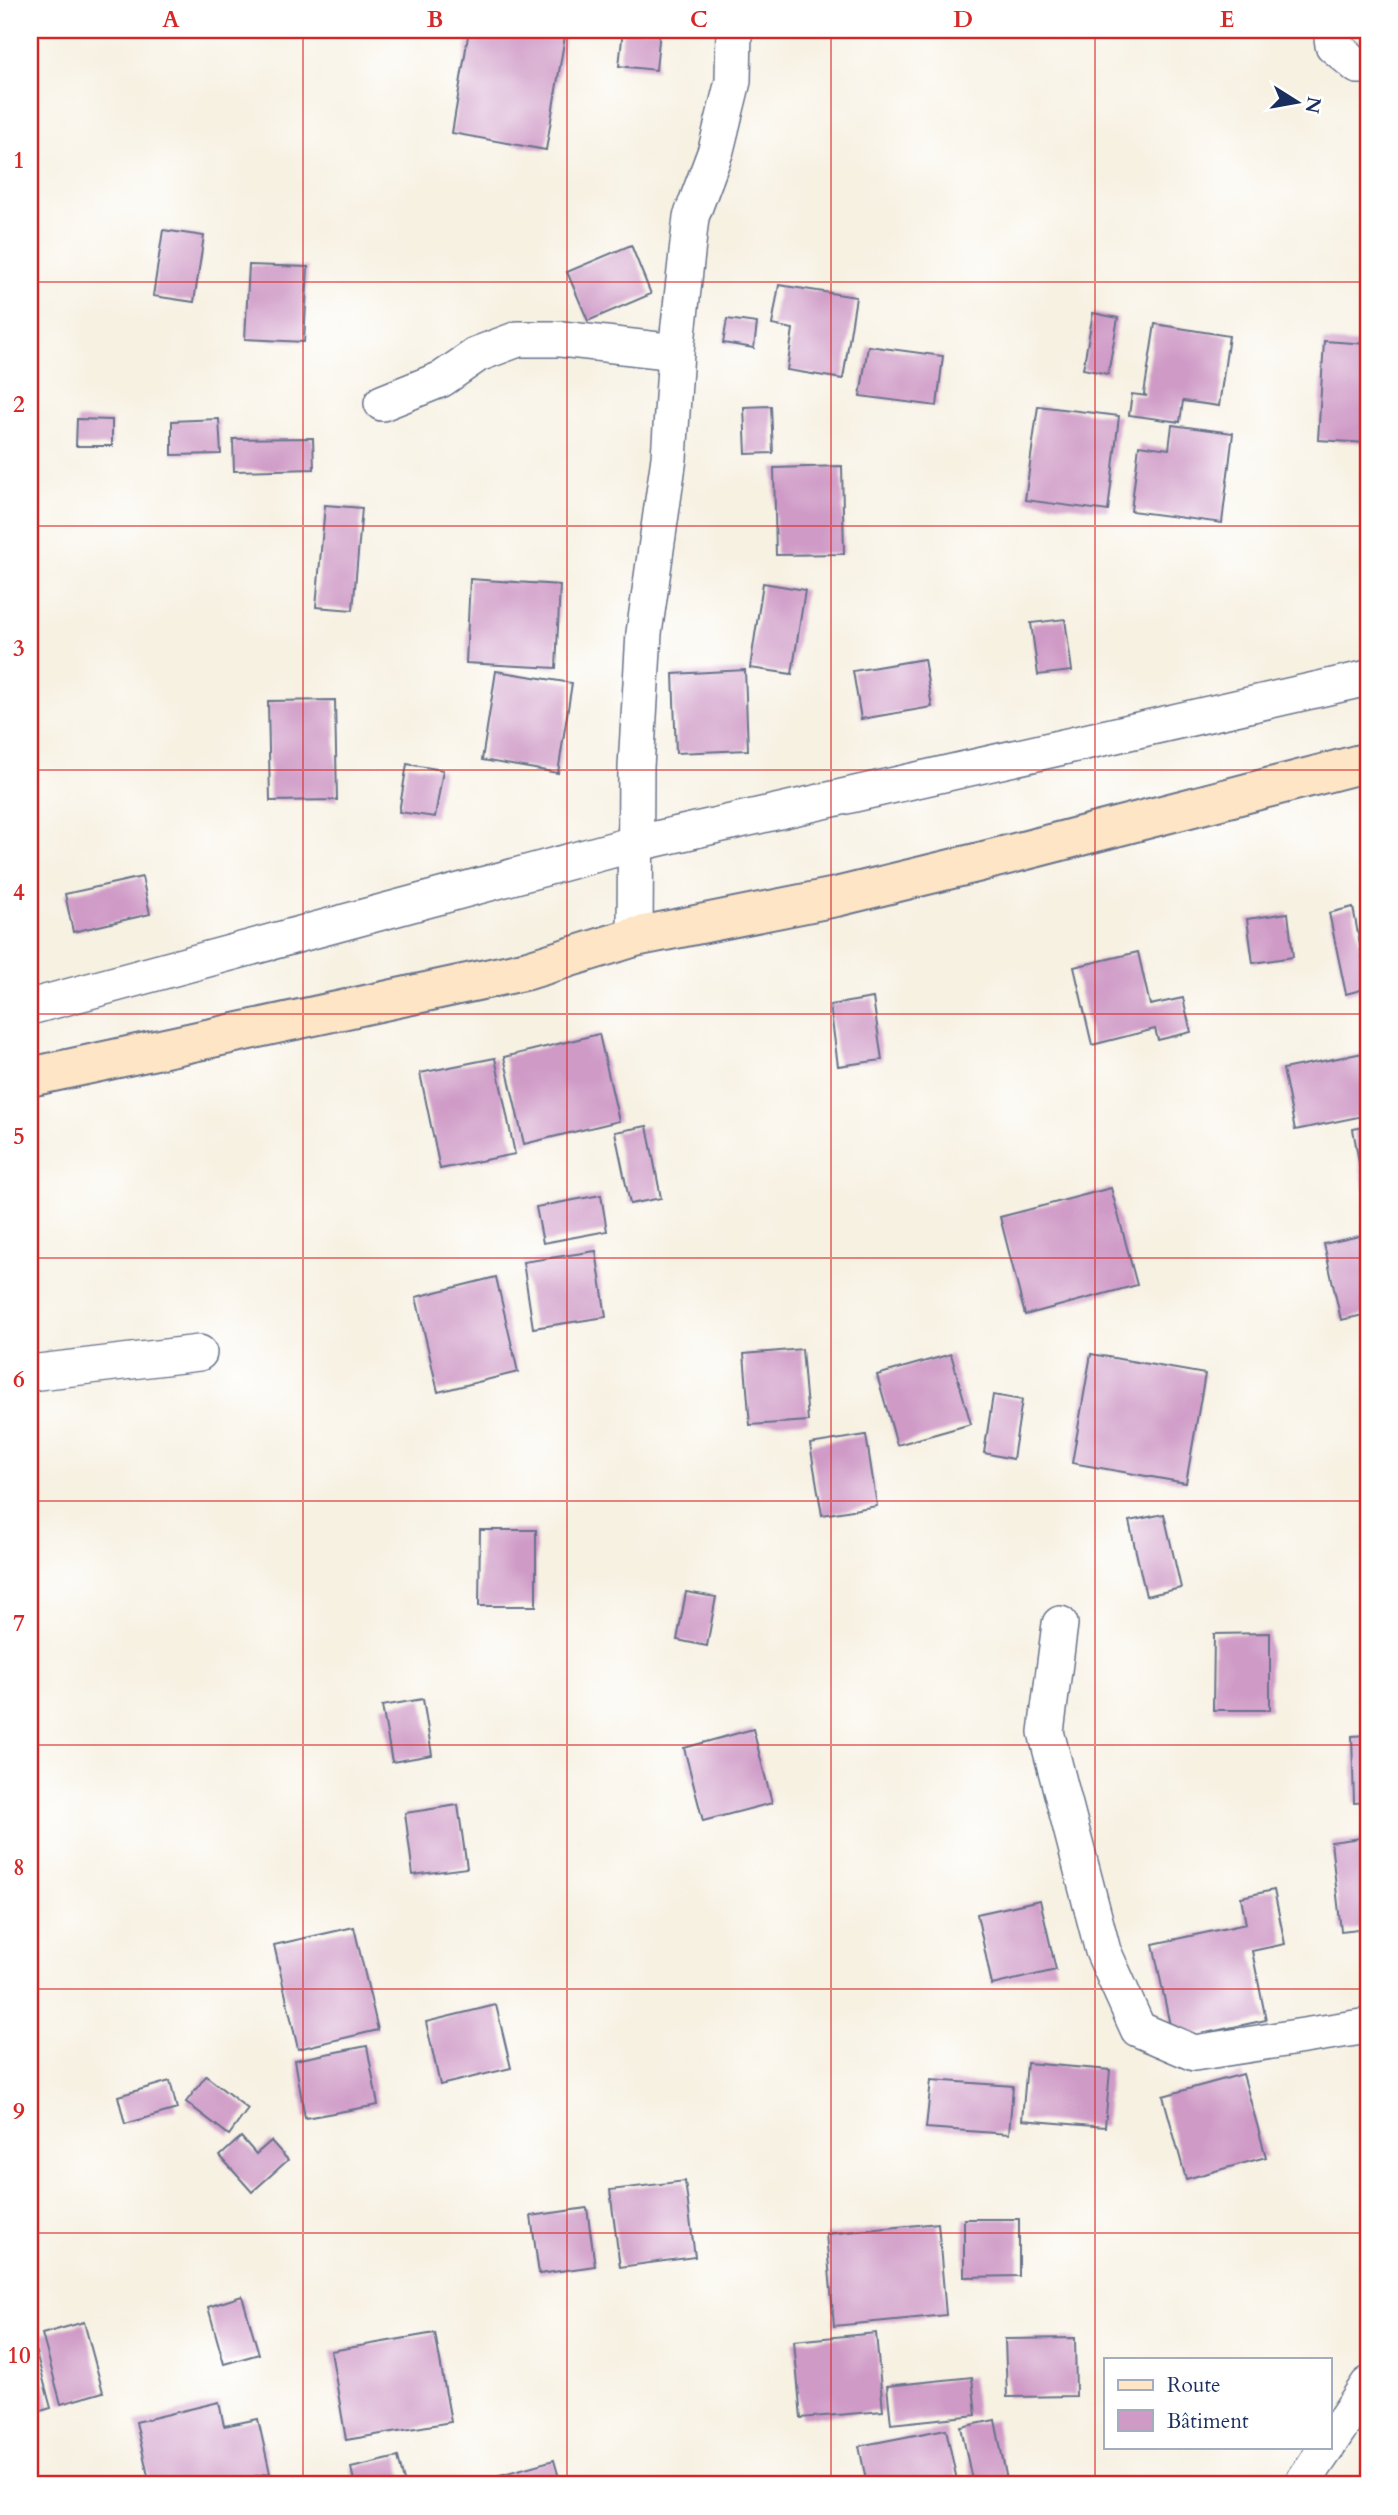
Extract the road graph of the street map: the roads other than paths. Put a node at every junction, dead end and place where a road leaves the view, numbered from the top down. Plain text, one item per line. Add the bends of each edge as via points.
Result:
1 (734, 30) edge
2 (1331, 30) edge
3 (1368, 66) edge
4 (676, 352) junction
5 (382, 403) dead end
6 (1368, 678) edge
7 (1368, 762) edge
8 (634, 844) junction
9 (635, 937) junction
10 (30, 1007) edge
11 (30, 1077) edge
12 (199, 1353) dead end
13 (30, 1373) edge
14 (1060, 1624) dead end
15 (1368, 2026) edge
16 (1368, 2385) edge
17 (1332, 2439) edge
18 (1326, 2448) edge
19 (1301, 2485) edge

1 - 4 street via 733,81 716,149 691,217
2 - 3 street via 1333,45 1358,66
4 - 5 street via 561,339 518,339 478,354 442,379
4 - 8 street via 669,458 644,634
6 - 8 street
7 - 9 street via 836,897
8 - 9 street
8 - 10 street
9 - 11 street via 528,970
12 - 13 street
14 - 15 street via 1046,1732 1103,1951 1138,2029 1194,2053
16 - 17 street
18 - 19 street

